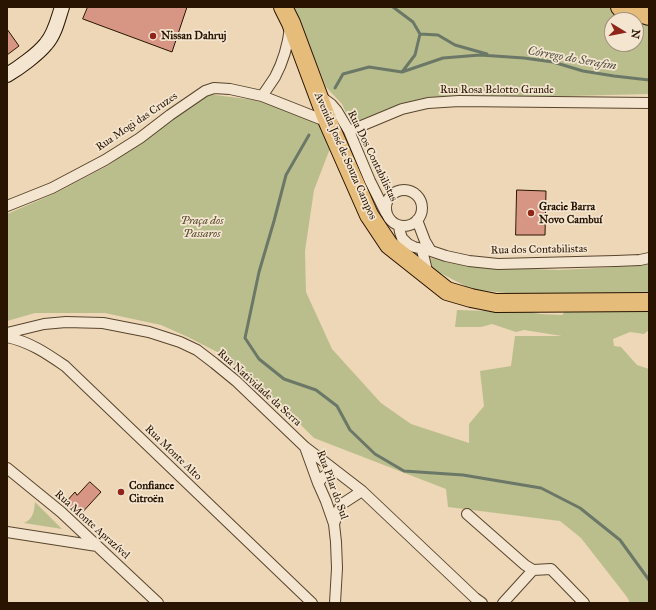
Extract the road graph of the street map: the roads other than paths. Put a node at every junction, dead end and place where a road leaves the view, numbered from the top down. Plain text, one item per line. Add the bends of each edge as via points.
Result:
1 (62, 7) edge
2 (620, 7) edge
3 (287, 15) edge
4 (649, 16) edge
5 (7, 75) edge
6 (317, 94) junction
7 (262, 96) junction
8 (649, 103) edge
9 (328, 122) junction
10 (349, 131) junction
11 (370, 181) junction
12 (388, 198) junction
13 (7, 206) edge
14 (386, 213) junction
15 (417, 220) junction
16 (399, 226) junction
17 (426, 250) junction
18 (649, 258) edge
19 (428, 275) junction
20 (649, 302) edge
21 (7, 333) edge
22 (7, 337) edge
23 (305, 447) junction
24 (7, 468) edge
25 (334, 470) junction
26 (318, 483) junction
27 (362, 491) junction
28 (467, 514) dead end
29 (334, 524) junction
30 (7, 532) edge
31 (96, 546) junction
32 (534, 570) junction
33 (158, 603) edge
34 (312, 603) edge
35 (335, 603) edge
36 (482, 603) edge
37 (503, 603) edge
38 (584, 603) edge

1 - 5 main road via 47,44
2 - 4 highway
3 - 6 highway, Avenida José de Souza Campos
3 - 7 street via 289,37 280,66
6 - 9 highway, Avenida José de Souza Campos
6 - 10 street, Rua Dos Contabilistas via 337,110
7 - 9 street, Rua Mogi das Cruzes
7 - 13 street, Rua Mogi das Cruzes via 214,88 199,94 140,138 105,160 52,188
8 - 10 street, Rua Rosa Belotto Grande via 428,103 402,109
9 - 19 highway, Avenida José de Souza Campos via 369,215 389,244
10 - 11 street, Rua Dos Contabilistas
11 - 12 street, Rua dos Contabilistas
11 - 14 street, Rua Dos Contabilistas
12 - 14 street, Rua dos Contabilistas
12 - 15 street, Rua dos Contabilistas via 401,190 412,192 421,201 422,206
14 - 16 street, Rua dos Contabilistas via 389,219
15 - 16 street via 406,226
15 - 17 street
16 - 17 street, Rua dos Contabilistas via 402,238 408,244
17 - 18 street, Rua dos Contabilistas via 469,261 498,264
17 - 19 street
19 - 20 highway, Avenida José de Souza Campos via 447,291 496,303
21 - 23 street, Rua Natividade da Serra via 44,324 103,323 149,332 180,342 214,362
22 - 34 street, Rua Monte Alto via 35,346 65,366
23 - 25 street, Rua Natividade da Serra
23 - 26 street, Rua Pilar do Sul
24 - 31 street, Rua Monte Aprazível via 61,512
25 - 26 street
25 - 27 street, Rua Natividade da Serra
26 - 29 street, Rua Pilar do Sul
27 - 29 street via 342,504
27 - 36 street, Rua Natividade da Serra
28 - 32 street
29 - 35 street, Rua Pilar do Sul via 337,568
30 - 31 street
31 - 33 street, Rua Monte Aprazível
32 - 37 street
32 - 38 street via 551,569

